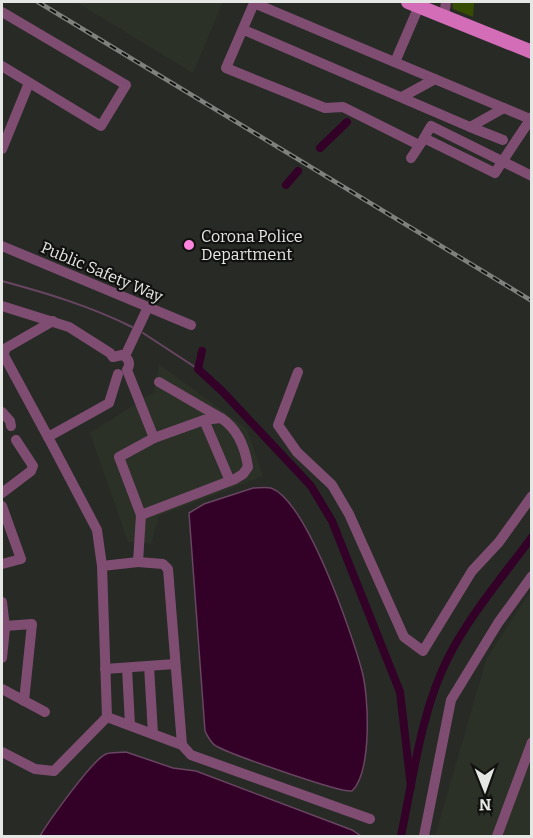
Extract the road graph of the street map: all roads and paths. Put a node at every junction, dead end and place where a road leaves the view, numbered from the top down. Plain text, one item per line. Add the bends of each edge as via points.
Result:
1 (446, 2) edge
2 (414, 4) edge
3 (2, 13) edge
4 (444, 16) junction
5 (244, 30) junction
6 (531, 51) edge
7 (395, 62) junction
8 (2, 66) edge
9 (435, 79) junction
10 (29, 83) junction
11 (402, 97) junction
12 (504, 108) junction
13 (531, 118) edge
14 (470, 127) junction
15 (503, 140) dead end
16 (424, 141) junction
17 (2, 149) edge
18 (411, 158) dead end
19 (503, 160) junction
20 (531, 176) edge
21 (2, 246) edge
22 (2, 306) edge
23 (148, 307) junction
24 (53, 321) junction
25 (191, 325) dead end
26 (3, 352) edge
27 (125, 356) junction
28 (113, 357) junction
29 (122, 372) junction
30 (298, 372) dead end
31 (159, 382) dead end
32 (2, 412) edge
33 (221, 418) junction
34 (204, 420) junction
35 (11, 426) dead end
36 (48, 437) junction
37 (154, 438) junction
38 (16, 440) dead end
39 (230, 481) junction
40 (2, 493) edge
41 (531, 496) edge
42 (2, 507) edge
43 (141, 515) junction
44 (138, 562) junction
45 (2, 564) edge
46 (102, 566) junction
47 (531, 576) edge
48 (2, 607) edge
49 (5, 626) junction
50 (2, 654) edge
51 (175, 664) junction
52 (149, 666) junction
53 (127, 668) junction
54 (105, 669) junction
55 (2, 689) edge
56 (24, 701) junction
57 (45, 712) dead end
58 (107, 717) junction
59 (130, 725) junction
60 (153, 734) junction
61 (531, 742) edge
62 (182, 745) junction
63 (2, 752) edge
64 (370, 819) dead end
65 (424, 837) edge
66 (497, 837) edge

1 - 4 street
2 - 4 main road
2 - 7 street
3 - 10 street via 126,85 101,126
4 - 6 main road
5 - 7 street via 254,3
5 - 11 street
5 - 16 street via 225,68 325,108 343,107
7 - 9 street
8 - 10 street
9 - 11 street
9 - 12 street
10 - 17 street
11 - 14 street
12 - 13 street
12 - 14 street
13 - 19 street
14 - 15 street
16 - 18 street
16 - 19 street via 495,173
16 - 19 street via 431,126
19 - 20 street
21 - 23 street, Public Safety Way
22 - 24 street
23 - 25 street, Public Safety Way
23 - 27 street
24 - 26 street
24 - 28 street via 69,327
26 - 36 street
27 - 28 street
27 - 29 street via 129,362
28 - 29 street via 111,368
29 - 36 street via 109,403
29 - 37 street
30 - 41 street via 278,425 297,453 332,485 404,637 423,651 472,571 499,542
31 - 33 street
32 - 35 street
33 - 34 street
33 - 39 street via 238,433 248,467
34 - 37 street
34 - 39 street
36 - 46 street via 97,530
37 - 43 street via 119,457
38 - 40 street via 33,466
39 - 43 street
42 - 45 street via 21,559
43 - 44 street
44 - 46 street
44 - 51 street via 163,564 168,569
46 - 54 street
47 - 65 street via 451,700
48 - 49 street
49 - 50 street
49 - 56 street via 32,624
51 - 52 street
51 - 62 street
52 - 53 street
52 - 60 street
53 - 54 street
53 - 59 street
54 - 58 street
55 - 56 street
56 - 57 street
58 - 59 street
58 - 63 street via 54,771 35,769
59 - 60 street
60 - 62 street
61 - 66 street
62 - 64 street via 191,755

